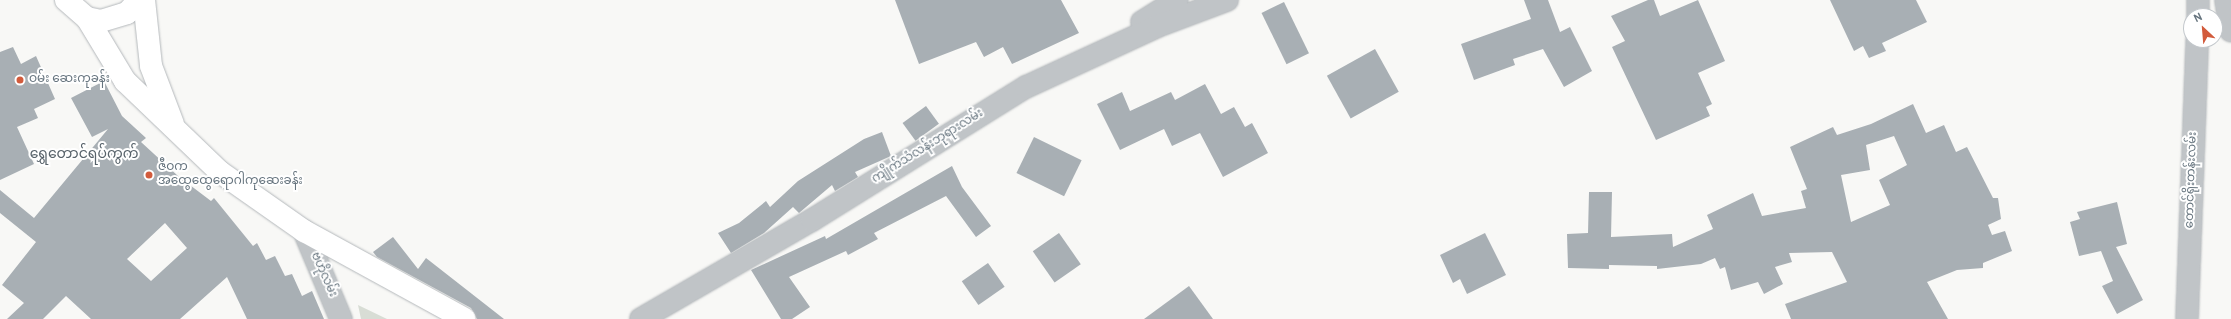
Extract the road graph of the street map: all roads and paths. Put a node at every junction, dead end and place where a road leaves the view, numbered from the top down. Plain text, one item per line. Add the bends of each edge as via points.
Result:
1 (55, 0) edge
2 (139, 0) edge
3 (144, 0) edge
4 (1177, 0) edge
5 (1227, 0) edge
6 (2226, 0) edge
7 (76, 9) edge
8 (2231, 31) edge
9 (2197, 48) edge
10 (1085, 58) junction
11 (176, 130) junction
12 (304, 231) junction
13 (341, 319) edge
14 (465, 319) edge
15 (642, 319) edge
16 (2187, 319) edge

1 - 7 street
2 - 7 main road via 127,13 114,19
3 - 11 main road via 151,66
4 - 10 street
5 - 10 street, ကျိုက်သံလန်းဘုရားလမ်း
6 - 8 street
7 - 11 main road via 125,80
9 - 16 street, တောင်ရိုးတန်းလမ်း
10 - 15 street, ကျိုက်သံလန်းဘုရားလမ်း via 1026,87 812,220
11 - 12 main road via 220,172
12 - 13 street, ဗဟိုလမ်း
12 - 14 main road

